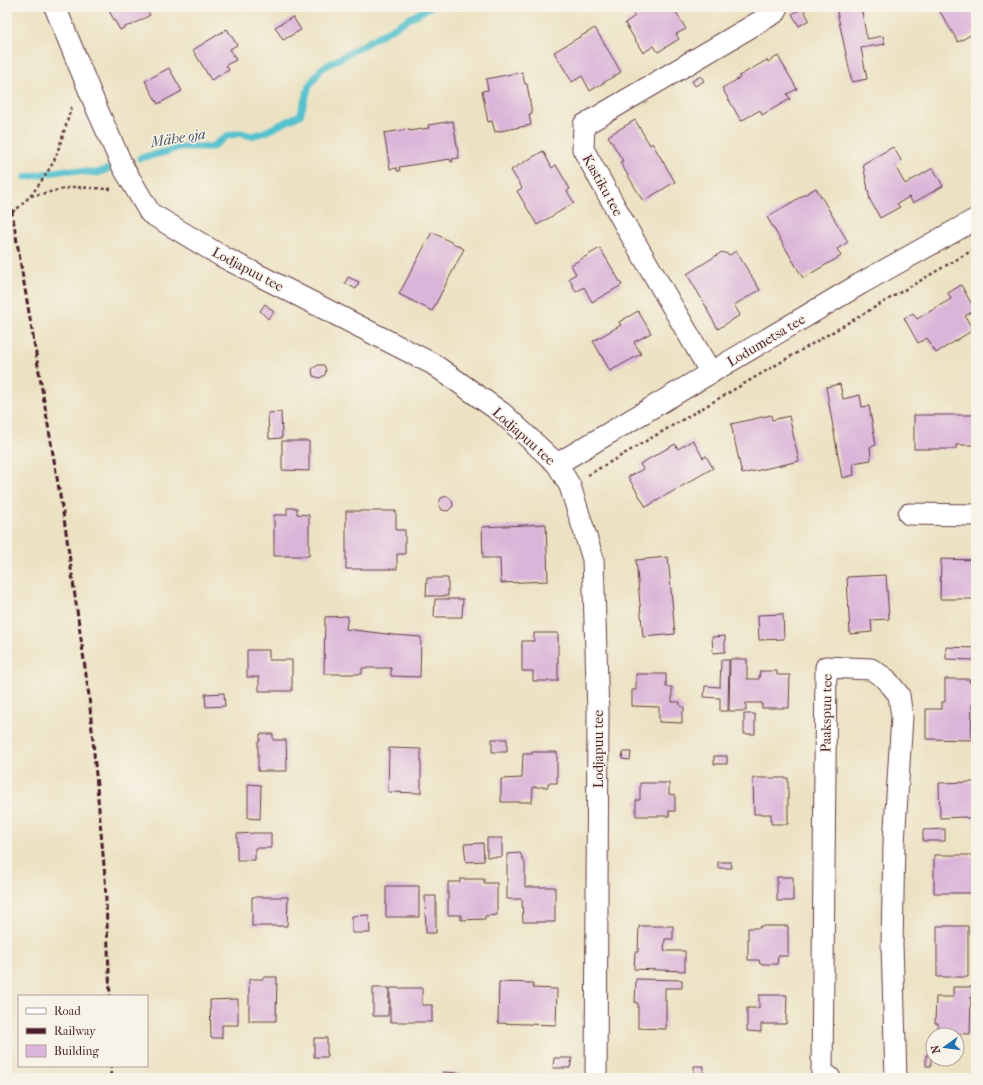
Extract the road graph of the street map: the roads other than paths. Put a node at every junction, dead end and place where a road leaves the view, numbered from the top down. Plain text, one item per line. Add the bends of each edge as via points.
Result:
1 (54, 7) edge
2 (776, 12) dead end
3 (976, 219) edge
4 (711, 373) junction
5 (557, 464) junction
6 (909, 514) dead end
7 (976, 516) edge
8 (596, 1078) edge
9 (830, 1078) edge
10 (896, 1078) edge

1 - 5 street, Lodjapuu tee via 110,138 150,213 223,257 433,364 502,413
2 - 4 street, Kastiku tee via 584,125 583,149
3 - 4 street, Lodumetsa tee via 860,284
4 - 5 street, Lodumetsa tee
5 - 8 street, Lodjapuu tee via 570,486 593,559 598,713
6 - 7 street
9 - 10 street, Paakspuu tee via 822,1071 826,667 871,669 886,678 898,695 902,718 894,843 892,944

